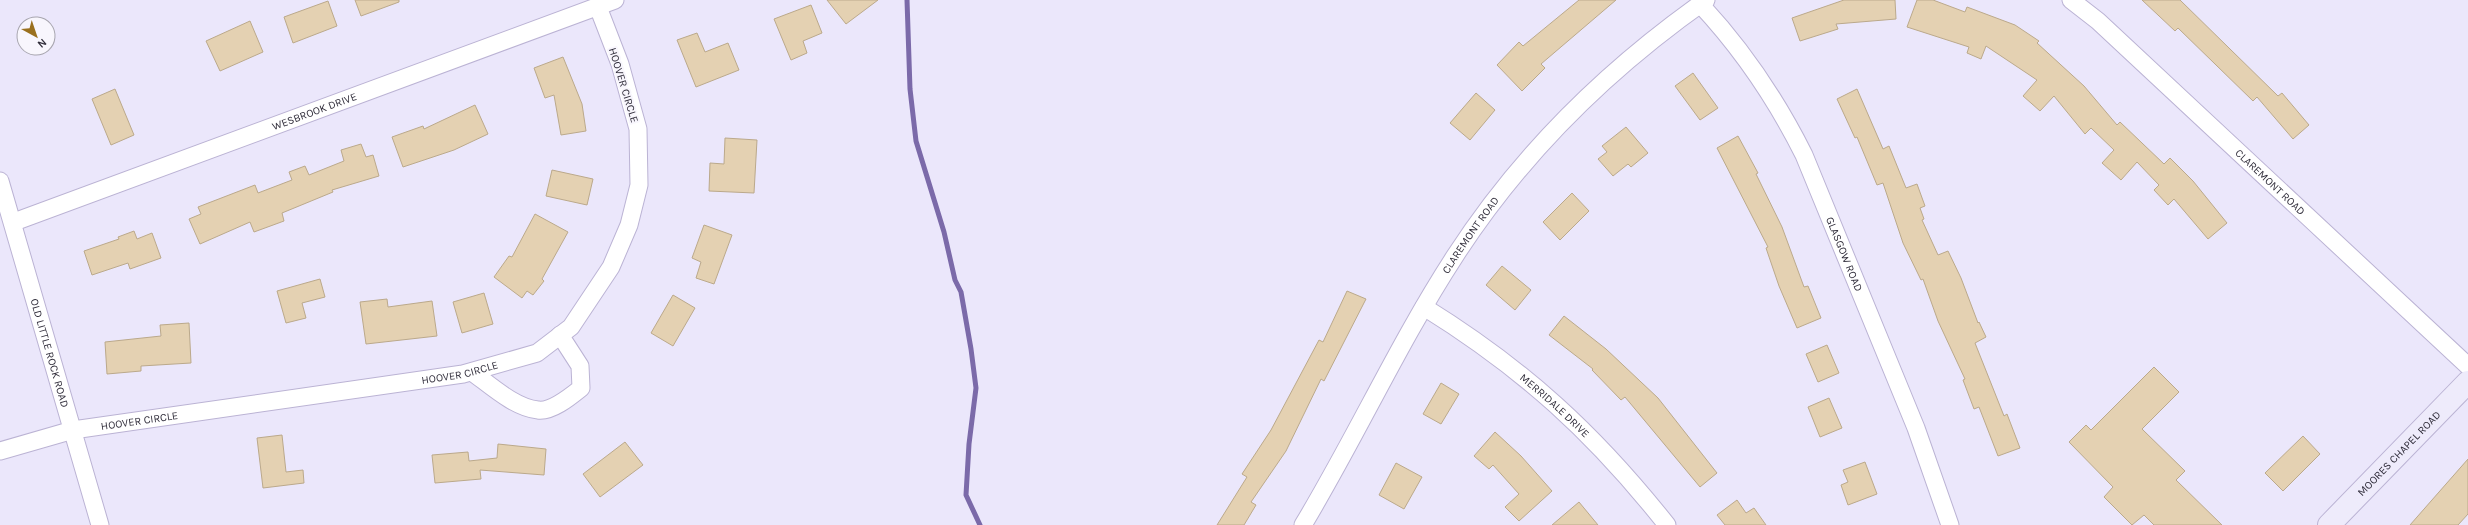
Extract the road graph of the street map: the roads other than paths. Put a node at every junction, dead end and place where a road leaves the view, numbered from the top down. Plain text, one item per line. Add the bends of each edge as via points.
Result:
1 (615, 0) edge
2 (2071, 0) edge
3 (1703, 2) edge
4 (598, 7) junction
5 (0, 181) edge
6 (14, 222) junction
7 (1424, 307) junction
8 (560, 335) junction
9 (2468, 366) edge
10 (472, 372) junction
11 (2468, 382) edge
12 (73, 430) junction
13 (0, 451) edge
14 (100, 525) edge
15 (1303, 525) edge
16 (1667, 525) edge
17 (1950, 525) edge
18 (2329, 525) edge

1 - 4 street, WESBROOK DRIVE
2 - 9 street, CLAREMONT ROAD via 2098,21
3 - 7 street, CLAREMONT ROAD via 1630,58 1547,138 1477,224
3 - 17 street, GLASGOW ROAD via 1758,73 1783,113 1804,155 1916,428
4 - 6 street, WESBROOK DRIVE
4 - 8 street, HOOVER CIRCLE via 620,64 638,129 639,185 629,225 611,267 571,327
5 - 6 street, OLD LITTLE ROCK ROAD
6 - 12 street, OLD LITTLE ROCK ROAD
7 - 15 street, CLAREMONT ROAD
7 - 16 street, MERRIDALE DRIVE via 1487,347 1576,421 1614,461
8 - 10 street, HOOVER CIRCLE via 537,353
8 - 10 street via 580,366 581,388 565,402 539,410 508,399
10 - 12 street, HOOVER CIRCLE
11 - 18 main road, MOORES CHAPEL ROAD
12 - 13 street, HOOVER CIRCLE
12 - 14 street, OLD LITTLE ROCK ROAD

